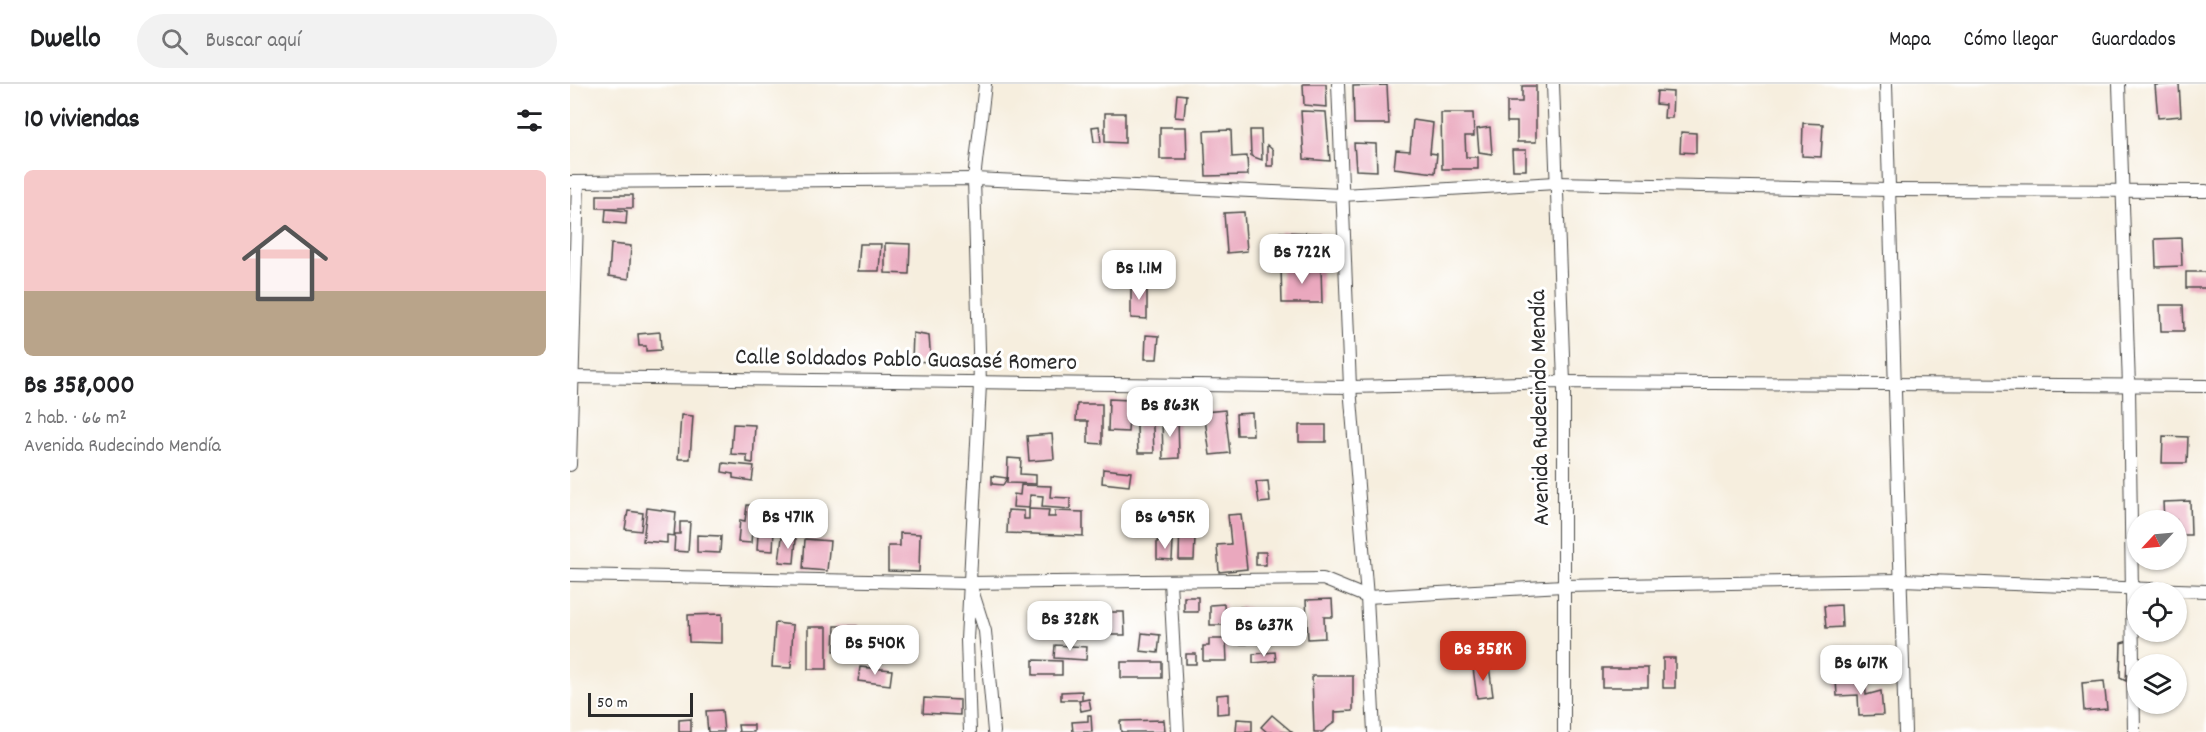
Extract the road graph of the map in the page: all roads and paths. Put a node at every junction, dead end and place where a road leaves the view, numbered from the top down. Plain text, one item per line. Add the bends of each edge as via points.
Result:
1 (985, 84) edge
2 (1338, 84) edge
3 (1553, 84) edge
4 (1886, 84) edge
5 (2119, 84) edge
6 (974, 179) junction
7 (574, 182) edge
8 (1556, 183) junction
9 (1889, 190) junction
10 (2206, 191) edge
11 (2121, 192) junction
12 (1342, 195) junction
13 (571, 377) edge
14 (1564, 382) junction
15 (980, 384) junction
16 (1895, 385) junction
17 (2206, 386) edge
18 (1350, 387) junction
19 (2129, 387) junction
20 (570, 465) edge
21 (570, 576) edge
22 (1901, 580) junction
23 (1170, 581) junction
24 (2132, 582) edge
25 (969, 583) junction
26 (1563, 586) junction
27 (2127, 590) edge
28 (2187, 591) edge
29 (2206, 591) edge
30 (1367, 597) junction
31 (2133, 642) edge
32 (970, 732) edge
33 (994, 732) edge
34 (1178, 732) edge
35 (1374, 732) edge
36 (1564, 732) edge
37 (1905, 732) edge
38 (2134, 732) edge

1 - 6 street
2 - 12 street
3 - 8 street, Avenida Rudecindo Mendía
4 - 9 street
5 - 11 street
6 - 7 street
6 - 12 street
6 - 15 street
7 - 13 street
8 - 9 street
8 - 12 street
8 - 14 street, Avenida Rudecindo Mendía
9 - 11 street
9 - 16 street
10 - 11 street
11 - 19 street
12 - 18 street
13 - 15 street, Calle Soldados Pablo Guasasé Romero
13 - 20 street
14 - 16 street, Calle Soldados Pablo Guasasé Romero
14 - 18 street, Calle Soldados Pablo Guasasé Romero
14 - 26 street, Avenida Rudecindo Mendía
15 - 18 street, Calle Soldados Pablo Guasasé Romero
15 - 25 street
16 - 19 street, Calle Soldados Pablo Guasasé Romero
16 - 22 street
17 - 19 street, Calle Soldados Pablo Guasasé Romero
18 - 30 street
19 - 24 street
21 - 25 street
22 - 26 street
22 - 27 street
22 - 37 street
23 - 25 street
23 - 30 street via 1323,579
23 - 34 street
25 - 32 street
25 - 33 street via 985,631
26 - 30 street
26 - 36 street, Avenida Rudecindo Mendía
28 - 29 street
30 - 35 street
31 - 38 street

